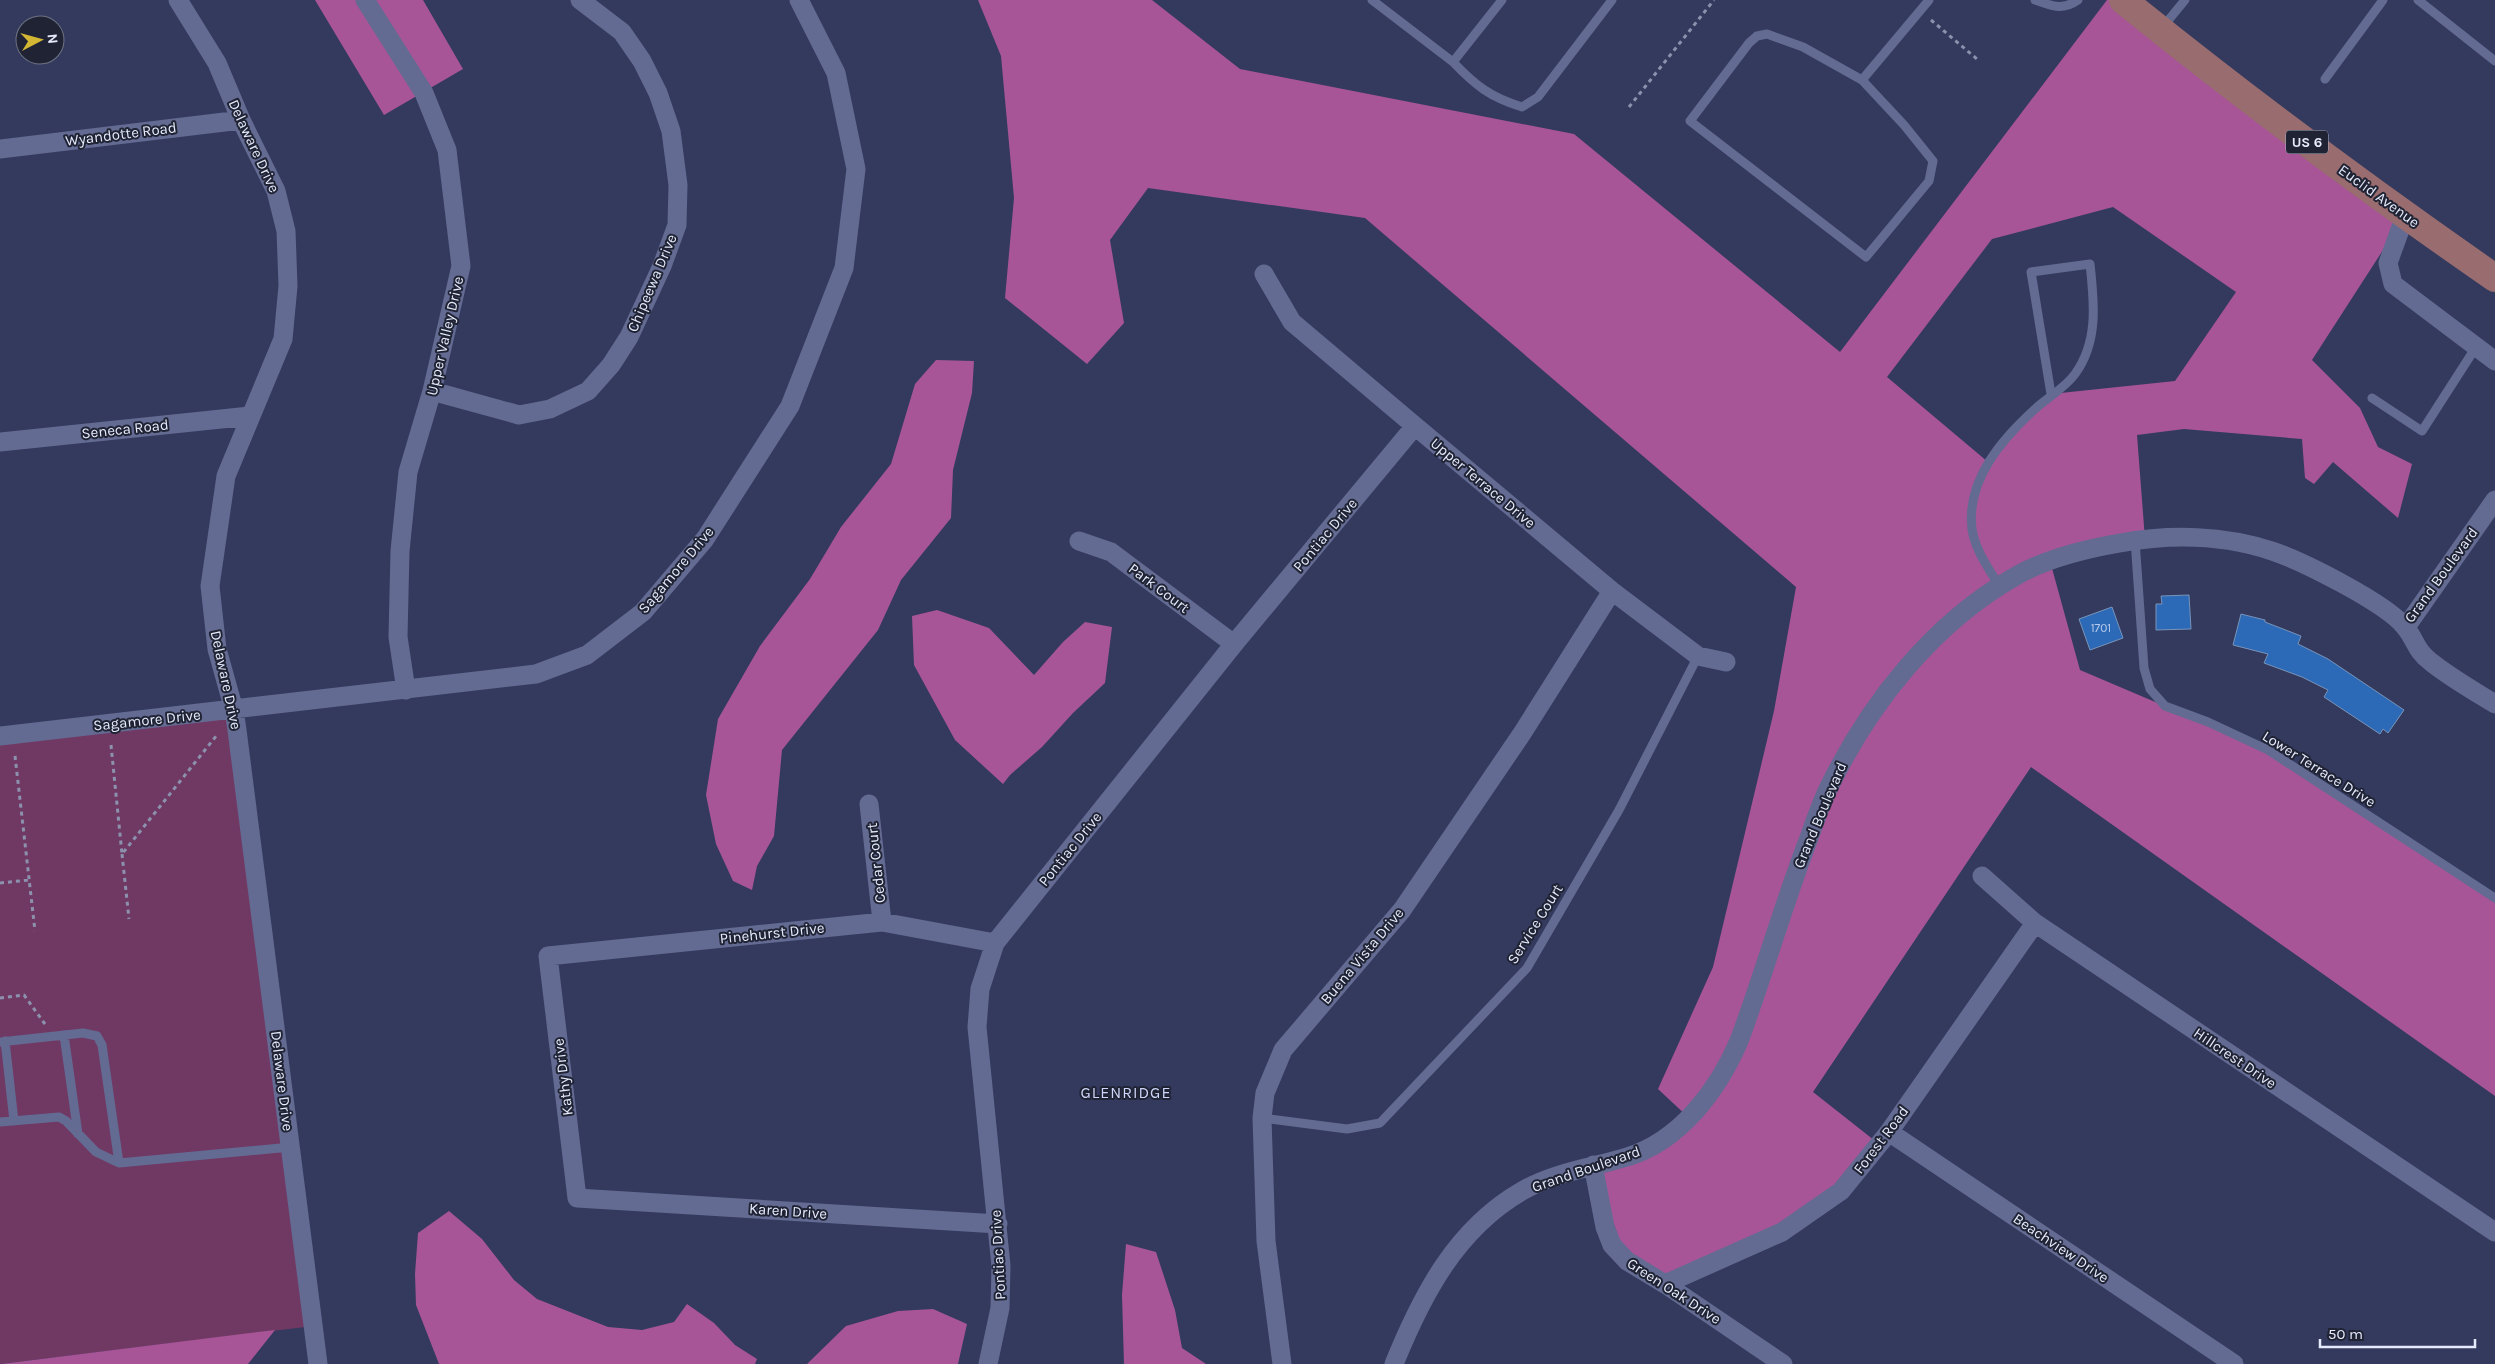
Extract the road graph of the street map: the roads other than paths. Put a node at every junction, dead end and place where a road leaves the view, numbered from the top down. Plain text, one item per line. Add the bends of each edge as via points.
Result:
1 (178, 0) edge
2 (365, 0) edge
3 (580, 0) edge
4 (799, 0) edge
5 (1372, 0) edge
6 (1502, 0) edge
7 (1612, 0) edge
8 (1929, 0) edge
9 (2035, 0) edge
10 (2078, 0) edge
11 (2123, 0) edge
12 (2185, 0) edge
13 (2383, 0) edge
14 (2418, 0) edge
15 (2160, 30) junction
16 (2495, 61) edge
17 (1453, 62) junction
18 (2325, 79) dead end
19 (1862, 80) junction
20 (241, 120) junction
21 (0, 149) edge
22 (2405, 216) junction
23 (2491, 272) edge
24 (1264, 274) dead end
25 (2476, 347) junction
26 (2495, 361) edge
27 (432, 391) junction
28 (2051, 394) junction
29 (2372, 398) dead end
30 (250, 416) junction
31 (1415, 426) junction
32 (0, 442) edge
33 (2495, 500) edge
34 (2134, 540) junction
35 (1080, 541) dead end
36 (2000, 587) junction
37 (1612, 591) junction
38 (2406, 627) junction
39 (1234, 644) junction
40 (1698, 656) junction
41 (1726, 662) dead end
42 (406, 690) junction
43 (2495, 704) edge
44 (234, 710) junction
45 (0, 736) edge
46 (869, 804) dead end
47 (1982, 876) dead end
48 (2495, 898) edge
49 (882, 922) junction
50 (2035, 924) junction
51 (996, 943) junction
52 (548, 956) joint
53 (64, 1035) junction
54 (3, 1042) edge
55 (1262, 1118) junction
56 (14, 1121) junction
57 (0, 1122) edge
58 (1889, 1132) junction
59 (78, 1135) junction
60 (291, 1146) junction
61 (119, 1162) junction
62 (1593, 1165) junction
63 (578, 1198) joint
64 (998, 1224) junction
65 (2495, 1232) edge
66 (1665, 1284) junction
67 (318, 1364) edge
68 (988, 1364) edge
69 (1282, 1364) edge
70 (1394, 1364) edge
71 (1783, 1364) edge
72 (2234, 1364) edge

1 - 20 street, Delaware Drive via 217,63
2 - 27 street, Upper Valley Drive via 424,93 446,150 461,266
3 - 27 street, Chipeewa Drive via 622,32 658,93 671,131 678,185 677,226 662,266 629,337 611,365 588,391 550,409 519,415
4 - 42 street, Sagamore Drive via 836,73 856,169 844,268 790,406 705,539 643,612 587,655 536,674
5 - 17 lane
6 - 17 lane
7 - 17 lane via 1538,96 1522,107 1497,100
8 - 19 lane
9 - 10 lane via 2056,8 2070,6
11 - 15 main road, Euclid Avenue / US 6
12 - 15 lane
13 - 18 lane
14 - 16 lane
15 - 22 main road, Euclid Avenue / US 6
19 - 19 lane via 1803,47 1767,34 1757,36 1690,121 1866,257 1929,181 1933,161
20 - 21 street, Wyandotte Road
20 - 30 street, Delaware Drive via 276,191 286,231 288,286 283,339
22 - 23 main road, Euclid Avenue / US 6
22 - 25 street via 2388,263 2393,284
24 - 31 street, Upper Terrace Drive via 1292,322
25 - 26 street
25 - 29 lane via 2422,431
27 - 42 street, Upper Valley Drive via 408,472 401,541 398,638
28 - 28 lane via 2075,374 2086,353 2095,309 2090,264 2031,272
28 - 36 lane via 1999,445 1978,488 1972,529 1980,554
30 - 32 street, Seneca Road
30 - 44 street, Delaware Drive via 226,476 210,586 217,649
31 - 37 street, Upper Terrace Drive
31 - 39 street, Pontiac Drive
33 - 38 street, Grand Boulevard
34 - 36 street, Grand Boulevard via 2050,561
34 - 38 street, Grand Boulevard via 2188,537 2272,551 2338,581 2384,609
34 - 48 lane, Lower Terrace Drive via 2144,668 2150,689 2165,706 2268,750
35 - 39 street, Park Court via 1111,552
36 - 62 street, Grand Boulevard via 1959,616 1918,656 1876,705 1848,750 1827,791 1798,864 1739,1041 1728,1067 1711,1093 1690,1118 1658,1143 1628,1157
37 - 40 street, Upper Terrace Drive
37 - 55 street, Buena Vista Drive via 1523,732 1402,910 1283,1050 1265,1093
38 - 43 street via 2415,647 2430,661
39 - 51 street, Pontiac Drive
40 - 41 street, Upper Terrace Drive
40 - 55 lane, Service Court via 1619,810 1527,968 1380,1123 1348,1129
42 - 44 street, Sagamore Drive
44 - 45 street, Sagamore Drive
44 - 60 street, Delaware Drive
46 - 49 street, Cedar Court
47 - 50 street, Hillcrest Drive
49 - 51 street, Pinehurst Drive
49 - 52 street, Pinehurst Drive
50 - 58 street, Forest Road
50 - 65 street, Hillcrest Drive
51 - 64 street, Pontiac Drive via 980,989 977,1027
52 - 63 street, Kathy Drive
53 - 54 lane
53 - 59 lane
53 - 61 lane via 84,1033 96,1036 102,1045
54 - 56 lane
55 - 69 street, Buena Vista Drive via 1266,1242
56 - 57 lane
56 - 59 lane via 59,1117 66,1120
58 - 66 street, Forest Road via 1841,1192 1782,1232
58 - 72 street, Beachview Drive
59 - 61 lane via 96,1152
60 - 61 lane
60 - 67 street, Delaware Drive
62 - 66 street, Green Oak Drive via 1612,1246 1627,1261
62 - 70 street, Grand Boulevard via 1549,1178 1523,1191 1498,1207 1462,1240 1433,1279
63 - 64 street, Karen Drive
64 - 68 street, Pontiac Drive via 1000,1308
66 - 71 street, Green Oak Drive

